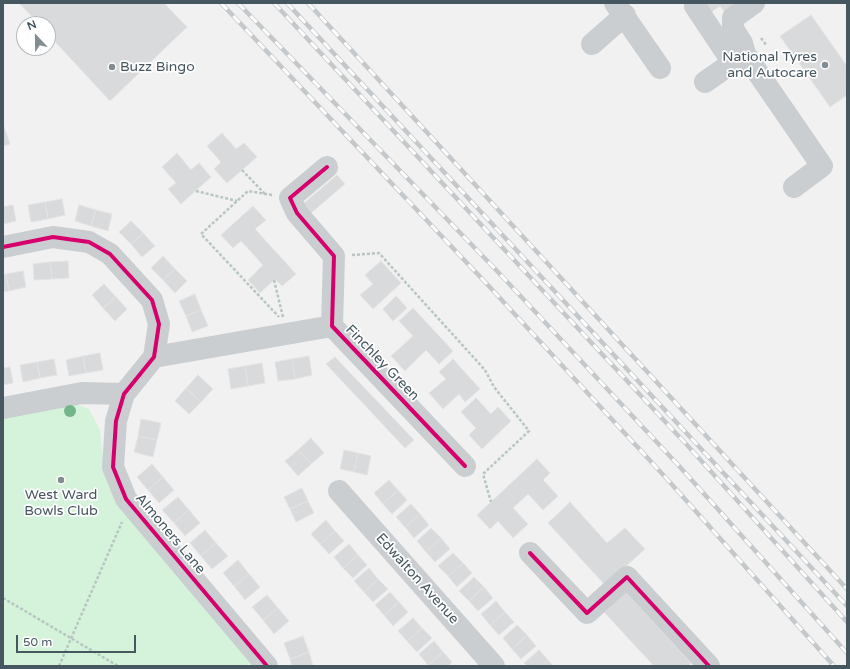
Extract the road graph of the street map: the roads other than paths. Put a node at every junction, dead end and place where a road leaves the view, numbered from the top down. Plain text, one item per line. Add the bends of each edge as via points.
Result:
1 (697, 3) edge
2 (754, 3) edge
3 (620, 9) edge
4 (592, 44) dead end
5 (739, 58) junction
6 (660, 68) dead end
7 (705, 82) dead end
8 (327, 168) dead end
9 (794, 187) dead end
10 (3, 247) edge
11 (332, 326) junction
12 (154, 357) junction
13 (124, 394) junction
14 (3, 408) edge
15 (465, 466) dead end
16 (339, 491) dead end
17 (530, 553) dead end
18 (267, 666) edge
19 (494, 666) edge
20 (709, 666) edge

1 - 5 street via 695,6
2 - 5 street via 733,18 733,29 742,43
3 - 4 street
3 - 6 street
5 - 7 street
5 - 9 street via 822,166
8 - 11 street, Finchley Green via 290,198 297,213 334,256
10 - 12 street via 52,237 89,242 110,254 152,300 159,324
11 - 12 street, Finchley Green
11 - 15 street, Finchley Green
12 - 13 street
13 - 14 street via 82,393
13 - 18 street, Almoners Lane via 116,421 113,467 126,499
16 - 19 street, Edwalton Avenue
17 - 20 street via 586,613 627,577

